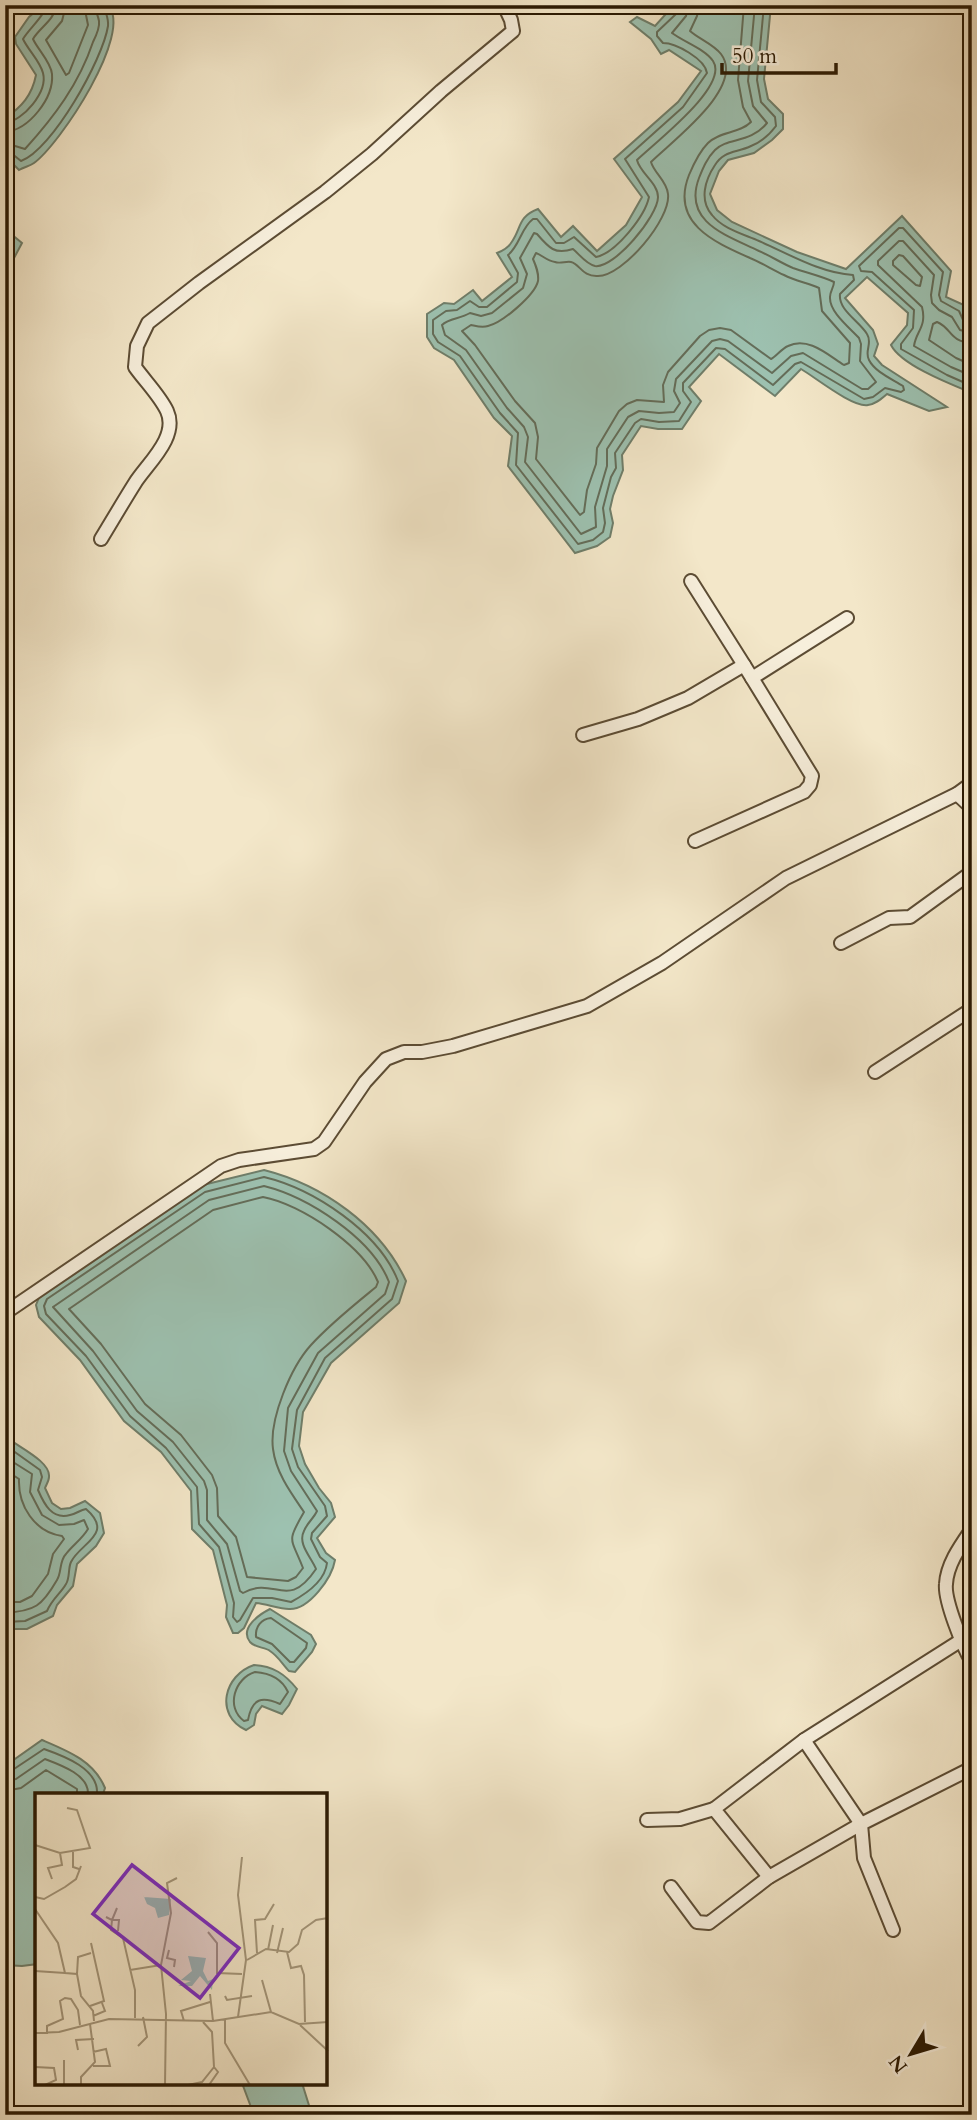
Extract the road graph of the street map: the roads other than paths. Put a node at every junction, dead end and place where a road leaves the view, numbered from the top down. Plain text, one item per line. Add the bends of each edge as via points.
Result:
1 (504, 5) edge
2 (101, 539) dead end
3 (691, 581) dead end
4 (847, 618) dead end
5 (744, 664) junction
6 (752, 678) junction
7 (583, 735) dead end
8 (972, 783) edge
9 (957, 794) junction
10 (972, 808) edge
11 (695, 841) dead end
12 (972, 872) edge
13 (841, 943) dead end
14 (972, 1009) edge
15 (875, 1072) dead end
16 (5, 1313) edge
17 (972, 1529) edge
18 (960, 1641) junction
19 (972, 1662) edge
20 (804, 1740) junction
21 (972, 1768) edge
22 (714, 1809) junction
23 (647, 1820) dead end
24 (861, 1824) junction
25 (769, 1877) junction
26 (671, 1887) dead end
27 (893, 1930) dead end

1 - 2 street via 513,31 362,162 148,323 137,346 135,367 168,412 170,424 157,456
3 - 5 street
4 - 6 street
5 - 6 street
5 - 7 street via 688,698
6 - 11 street via 812,776 810,785 804,792
8 - 9 street
9 - 10 street
9 - 16 street via 786,878 662,963 587,1006 453,1046 386,1059 314,1149 221,1166
12 - 13 street via 910,917 889,918
14 - 15 street
17 - 18 street via 956,1552 945,1585
18 - 19 street
18 - 20 street
20 - 22 street
20 - 24 street
21 - 24 street
22 - 23 street via 680,1819
22 - 25 street
24 - 25 street
24 - 27 street via 864,1858
25 - 26 street via 709,1923 696,1922

